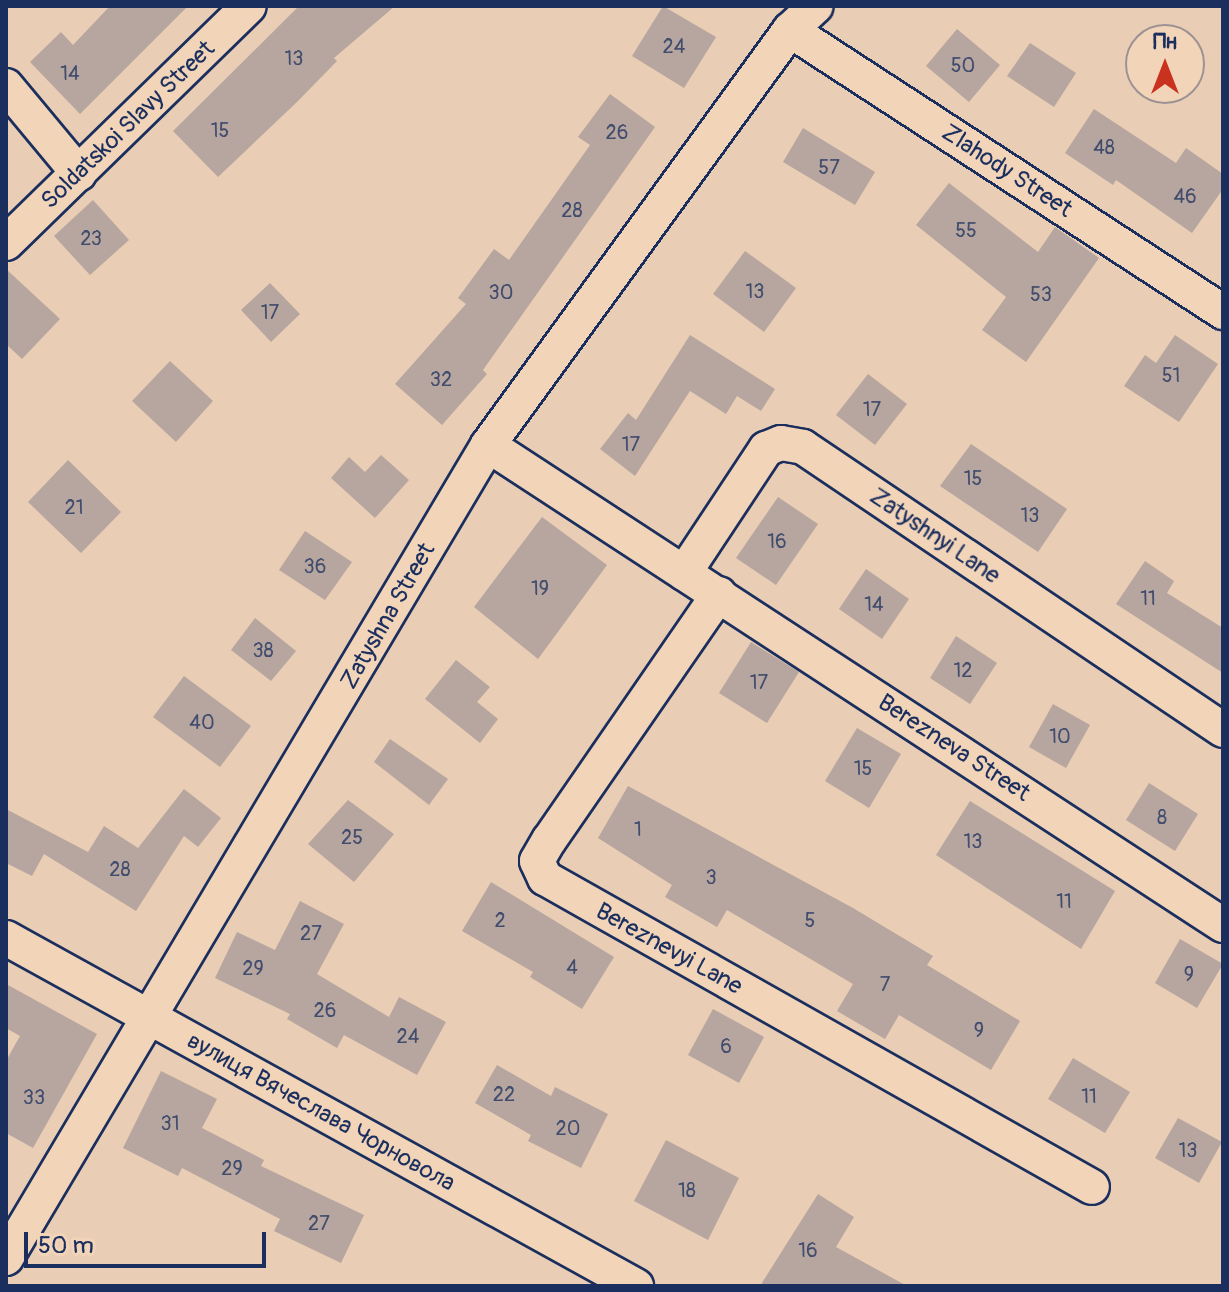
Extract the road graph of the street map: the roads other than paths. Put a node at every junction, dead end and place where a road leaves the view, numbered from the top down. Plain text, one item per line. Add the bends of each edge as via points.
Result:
1 (249, 6) edge
2 (816, 6) edge
3 (790, 30) junction
4 (6, 86) edge
5 (79, 174) junction
6 (6, 243) edge
7 (1223, 312) edge
8 (488, 445) junction
9 (684, 573) junction
10 (719, 594) junction
11 (1223, 730) edge
12 (1223, 925) edge
13 (6, 938) edge
14 (151, 1018) junction
15 (1092, 1187) dead end
16 (6, 1258) edge
17 (636, 1286) edge

1 - 5 street, Soldatskoi Slavy Street
2 - 3 street, Zatyshna Street
3 - 7 street, Zlahody Street
3 - 8 street, Zatyshna Street
4 - 5 street
5 - 6 street, Soldatskoi Slavy Street
8 - 9 street, Berezneva Street
8 - 14 street, Zatyshna Street
9 - 10 street, Berezneva Street
9 - 11 street, Zatyshnyi Lane via 766,449 781,443 803,447
10 - 12 street, Berezneva Street
10 - 15 street, Bereznevyi Lane via 549,840 537,861 545,878
13 - 14 street, вулиця Вячеслава Чорновола
14 - 16 street, Zatyshna Street
14 - 17 street, вулиця Вячеслава Чорновола

